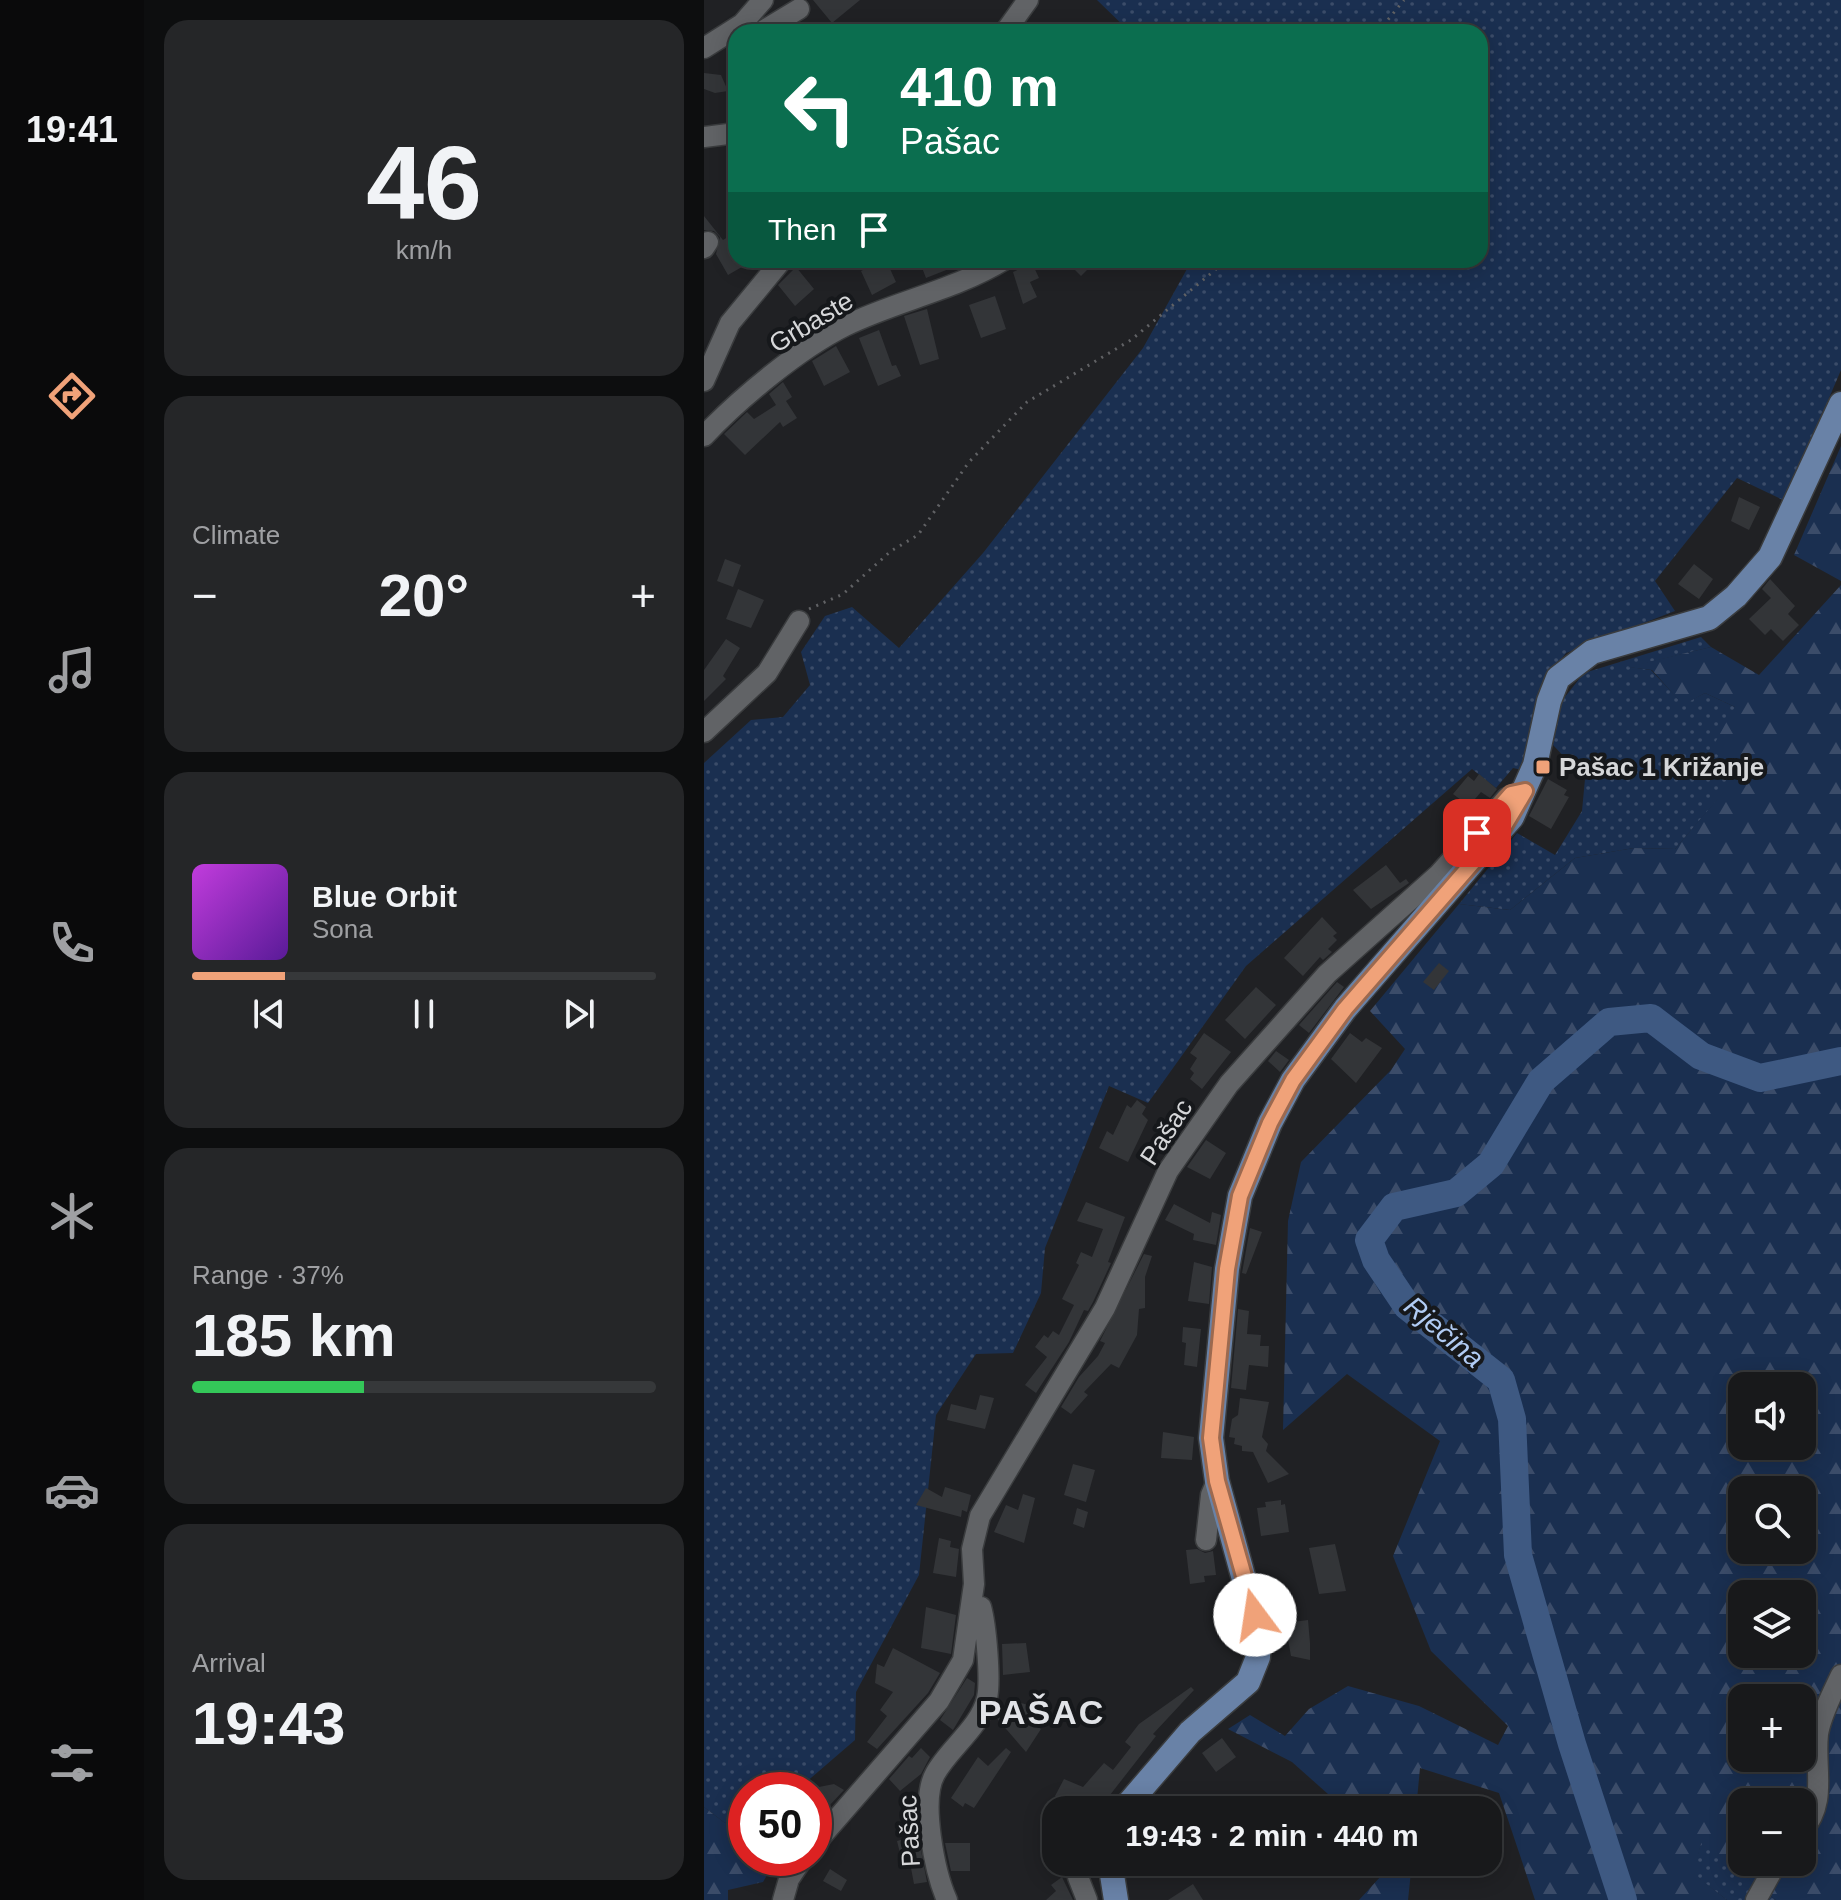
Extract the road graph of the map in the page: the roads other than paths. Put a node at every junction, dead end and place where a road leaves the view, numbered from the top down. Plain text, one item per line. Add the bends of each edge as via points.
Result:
1 (763, 0) edge
2 (1028, 0) edge
3 (799, 9) dead end
4 (742, 24) edge
5 (774, 24) edge
6 (1011, 24) edge
7 (728, 134) edge
8 (704, 137) edge
9 (775, 268) edge
10 (988, 268) edge
11 (704, 381) edge
12 (1841, 404) edge
13 (704, 436) edge
14 (799, 621) road end
15 (704, 732) edge
16 (1525, 791) junction
17 (1217, 1481) junction
18 (1206, 1540) dead end
19 (974, 1584) junction
20 (1841, 1675) edge
21 (1135, 1796) edge
22 (1816, 1802) edge
23 (832, 1824) edge
24 (791, 1876) edge
25 (1078, 1876) edge
26 (1112, 1876) edge
27 (1769, 1876) edge
28 (783, 1900) edge
29 (947, 1900) edge
30 (1087, 1900) edge
31 (1116, 1900) edge
32 (1756, 1900) edge

1 - 4 street
2 - 6 street
3 - 5 street
7 - 8 street
9 - 11 street, Grbaste via 730,323
10 - 13 street, Grbaste via 844,327 747,395
12 - 16 main road via 1770,557 1736,596 1709,618 1592,652 1558,678
14 - 15 street via 760,680
16 - 17 main road via 1492,842 1345,1009 1293,1080 1264,1136 1240,1196 1227,1269 1211,1438
16 - 19 street, Pašac via 1507,798 1439,874 1327,974 1229,1084 1168,1171 1105,1308 980,1516 972,1549
17 - 18 street
17 - 21 main road via 1259,1634 1258,1657 1248,1682 1190,1732
19 - 23 street, Pašac via 963,1660 939,1701
19 - 29 street, Pašac via 982,1612 988,1696 981,1714 933,1777 929,1835 935,1873
20 - 22 street via 1819,1730 1816,1766 1821,1791
24 - 28 street
25 - 30 street
26 - 31 main road
27 - 32 street

